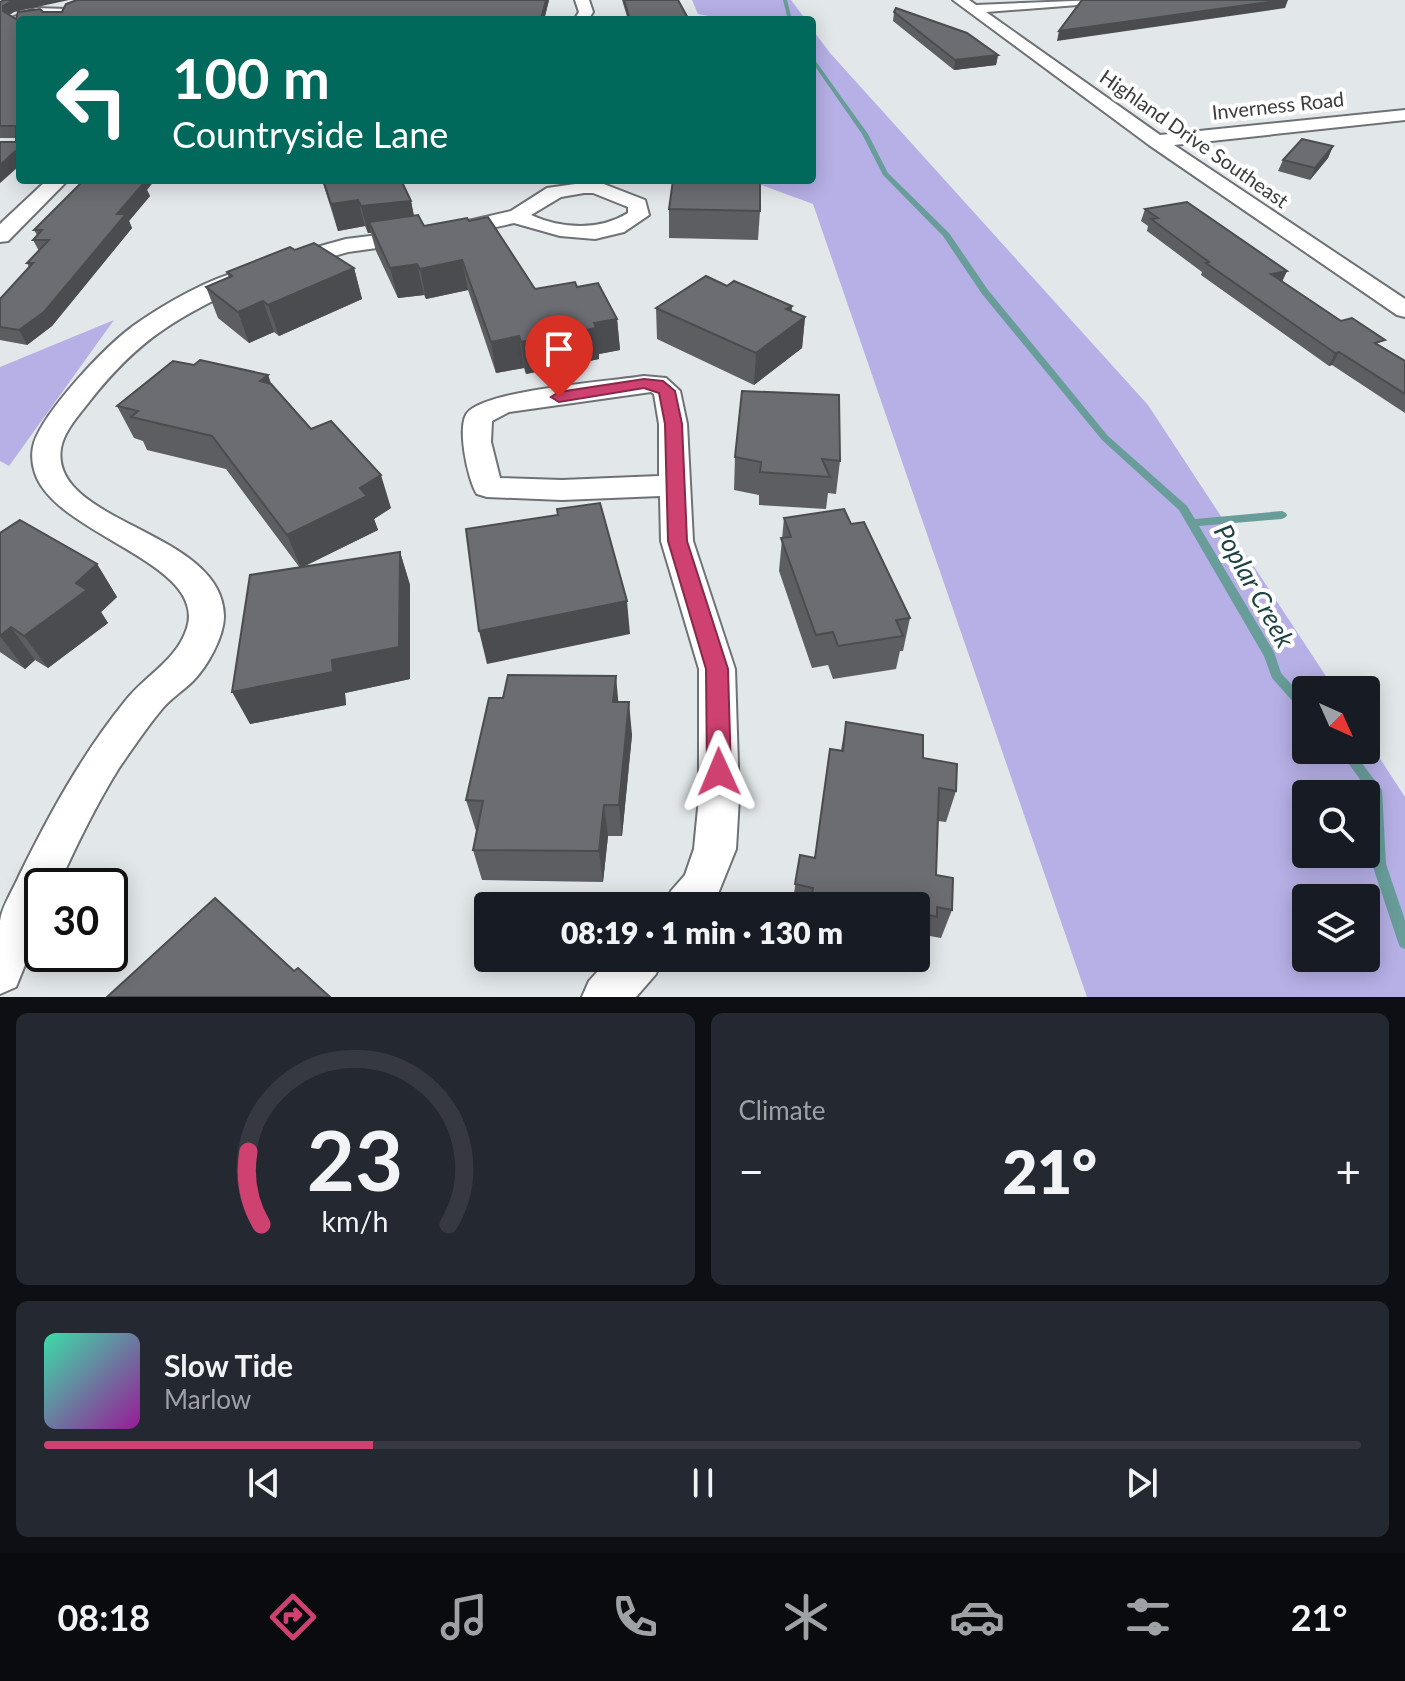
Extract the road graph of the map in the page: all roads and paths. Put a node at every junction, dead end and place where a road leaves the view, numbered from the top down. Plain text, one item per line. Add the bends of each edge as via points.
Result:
1 (1091, 0) edge
2 (80, 5) edge
3 (967, 5) edge
4 (56, 15) edge
5 (1405, 115) edge
6 (1156, 141) junction
7 (54, 184) edge
8 (518, 216) junction
9 (0, 236) edge
10 (1405, 310) edge
11 (674, 485) junction
12 (698, 892) edge
13 (0, 971) edge
14 (627, 972) edge
15 (605, 997) edge

1 - 3 street
2 - 4 street
3 - 6 street, Highland Drive Southeast
5 - 6 street, Inverness Road
6 - 10 street, Highland Drive Southeast
7 - 9 street
8 - 8 street via 579,234 602,233 639,215 638,204 621,195 577,187 545,193
8 - 13 street via 346,246 244,277 132,339 73,402 47,444 47,468 56,488 100,522 137,538 184,572 207,613 186,665 130,720 93,776
11 - 11 street via 673,424 667,391 657,384 502,405 478,417 477,442 487,487
11 - 12 street via 677,541 717,669 715,849
14 - 15 street

